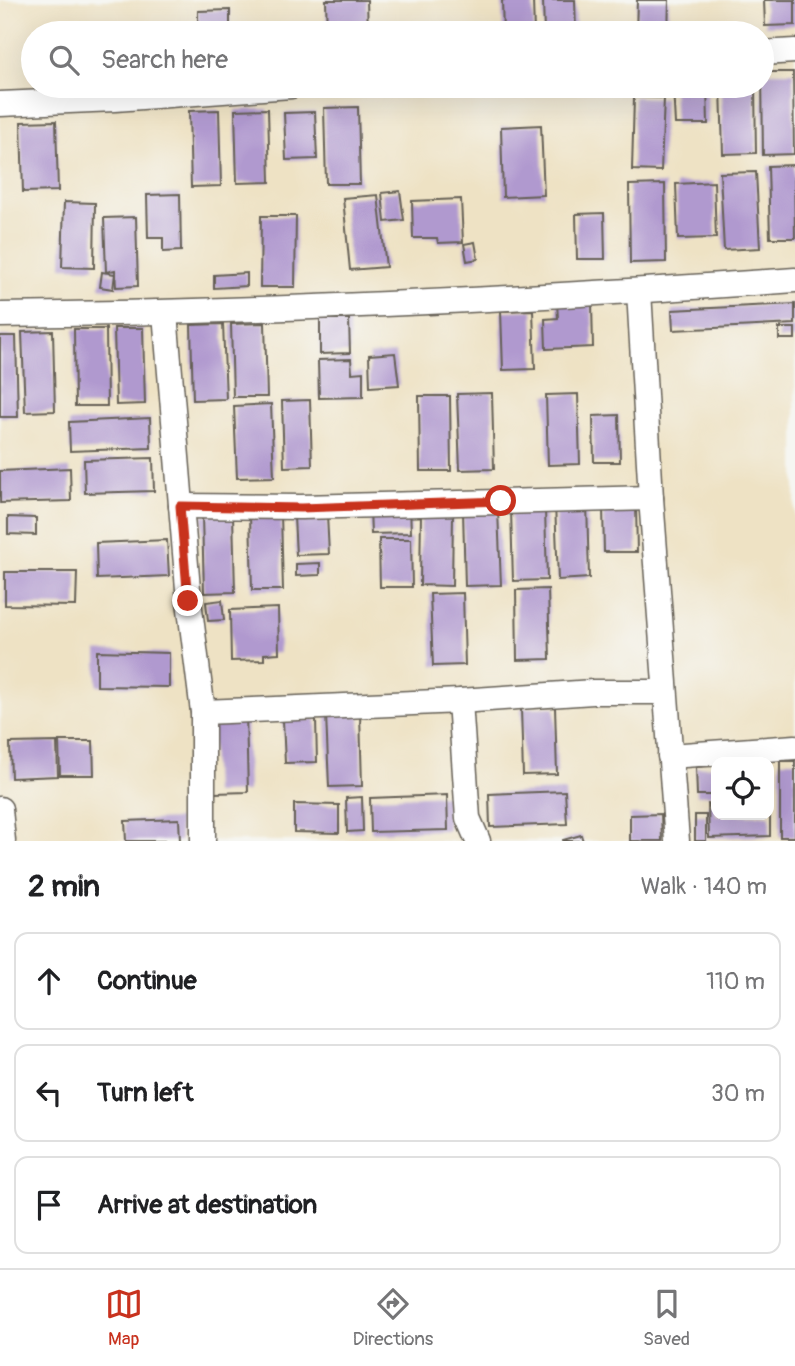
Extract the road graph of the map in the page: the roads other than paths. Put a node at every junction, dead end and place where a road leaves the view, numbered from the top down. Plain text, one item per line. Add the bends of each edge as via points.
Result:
1 (795, 51) edge
2 (774, 52) edge
3 (139, 98) edge
4 (0, 104) edge
5 (795, 280) edge
6 (639, 291) junction
7 (165, 313) junction
8 (0, 315) edge
9 (651, 498) junction
10 (180, 506) junction
11 (664, 692) junction
12 (460, 701) junction
13 (203, 712) junction
14 (795, 747) edge
15 (670, 756) junction
16 (0, 809) edge
17 (3, 841) edge
18 (203, 841) edge
19 (478, 841) edge
20 (677, 841) edge

1 - 2 street
3 - 4 street
5 - 6 street
6 - 7 street
6 - 9 street
7 - 8 street
7 - 10 street
9 - 10 street via 301,508
9 - 11 street
10 - 13 street
11 - 12 street
11 - 15 street
12 - 13 street
12 - 19 street via 468,818
13 - 18 street
14 - 15 street
15 - 20 street
16 - 17 street

